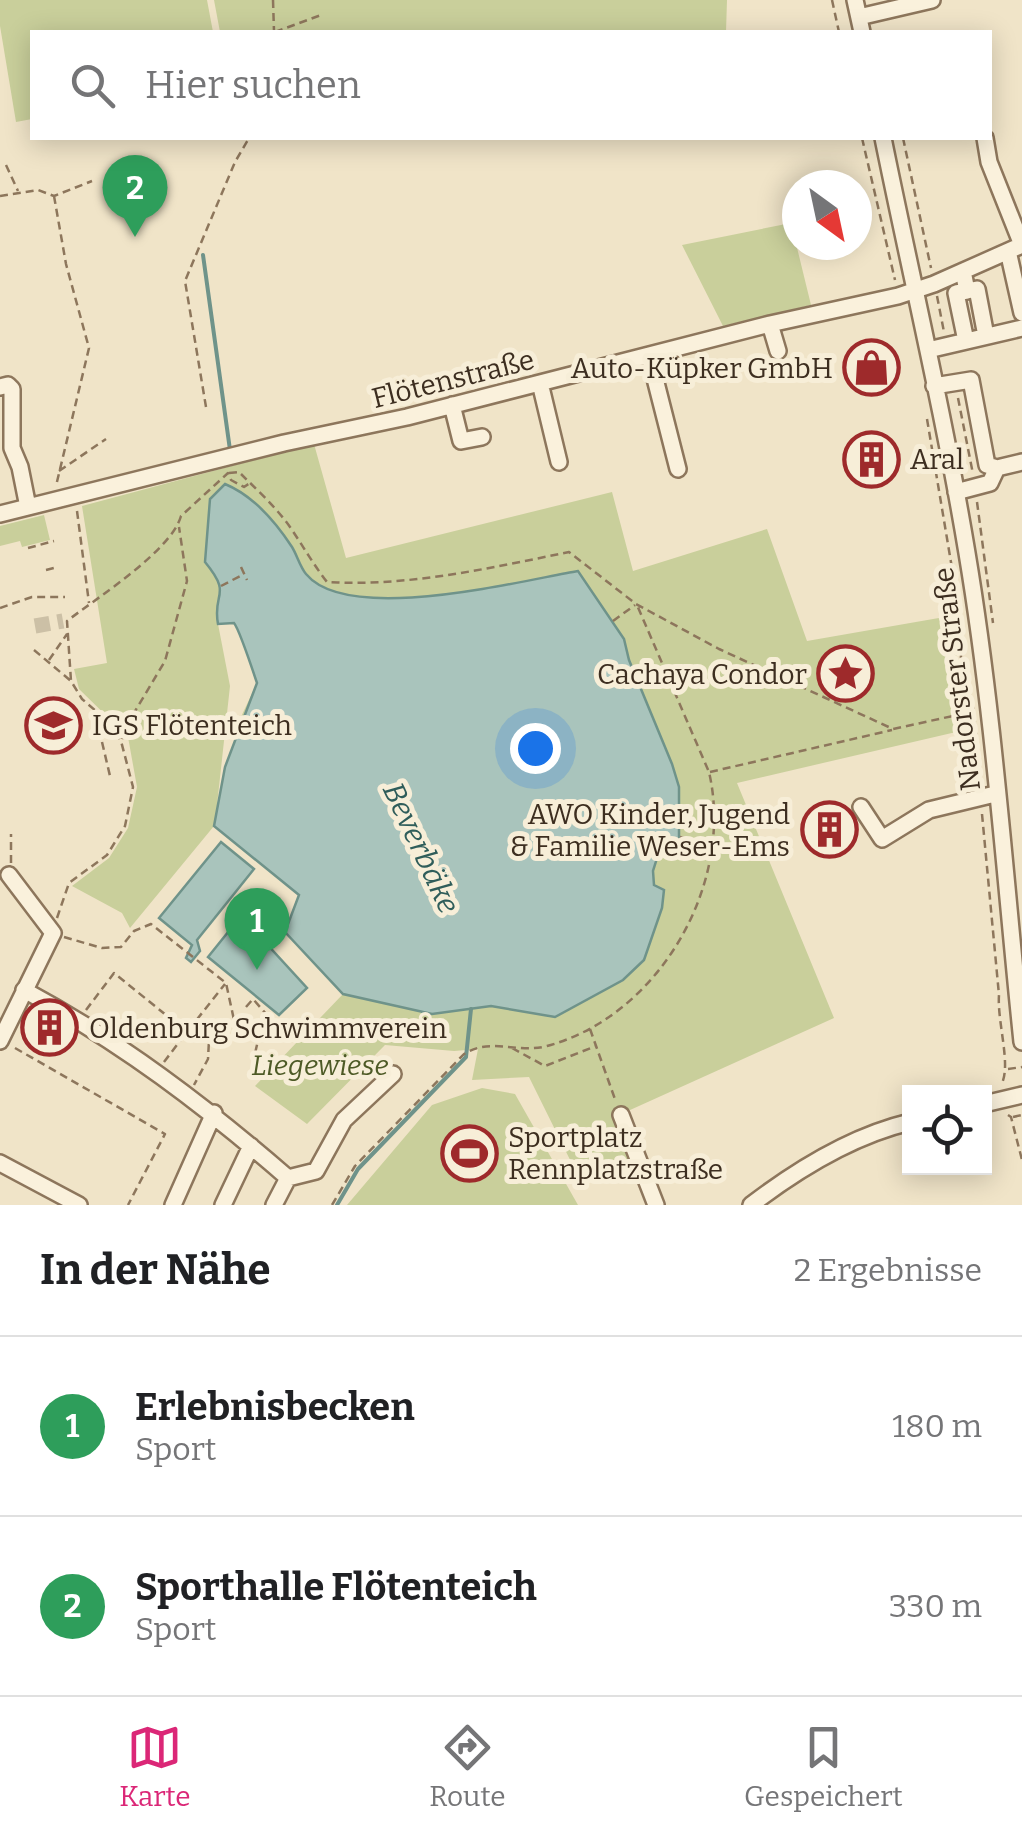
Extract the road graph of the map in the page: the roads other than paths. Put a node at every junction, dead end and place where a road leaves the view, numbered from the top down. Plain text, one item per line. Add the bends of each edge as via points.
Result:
1 (855, 0) edge
2 (932, 0) edge
3 (860, 25) edge
4 (883, 140) edge
5 (985, 140) edge
6 (1017, 247) edge
7 (962, 271) junction
8 (917, 290) junction
9 (967, 291) junction
10 (1022, 314) edge
11 (770, 324) junction
12 (1022, 328) edge
13 (980, 334) junction
14 (928, 350) junction
15 (778, 351) dead end
16 (649, 355) junction
17 (540, 383) junction
18 (934, 386) junction
19 (0, 387) edge
20 (452, 405) junction
21 (482, 436) dead end
22 (868, 449) dead end
23 (559, 462) dead end
24 (1022, 462) edge
25 (872, 468) dead end
26 (997, 468) junction
27 (678, 469) dead end
28 (956, 492) junction
29 (28, 507) junction
30 (0, 514) edge
31 (988, 796) junction
32 (862, 808) dead end
33 (9, 876) road end
34 (1018, 970) edge
35 (24, 990) junction
36 (1021, 1018) edge
37 (0, 1040) edge
38 (1022, 1042) edge
39 (392, 1074) dead end
40 (1022, 1096) edge
41 (992, 1102) edge
42 (214, 1114) junction
43 (621, 1115) road end
44 (902, 1124) edge
45 (252, 1146) junction
46 (0, 1163) edge
47 (288, 1178) junction
48 (79, 1205) edge
49 (173, 1205) edge
50 (223, 1205) edge
51 (274, 1205) edge
52 (656, 1205) edge
53 (751, 1205) edge

1 - 3 street
2 - 3 street
4 - 8 street, Nadorster Straße
5 - 6 street
6 - 7 street, Flötenstraße
6 - 10 street
7 - 8 street, Flötenstraße
7 - 9 street
8 - 11 street, Flötenstraße
8 - 14 street, Nadorster Straße
9 - 13 street via 977,288
9 - 13 street via 956,293
11 - 15 street
11 - 16 street, Flötenstraße
12 - 13 street
13 - 14 street
14 - 18 street, Nadorster Straße
16 - 17 street, Flötenstraße
16 - 27 street
17 - 20 street, Flötenstraße
17 - 23 street
18 - 26 street via 971,380 988,464
18 - 28 street, Nadorster Straße
19 - 29 street via 12,389 12,448
20 - 21 street via 461,441
20 - 29 street, Flötenstraße
22 - 25 street
24 - 26 street
26 - 28 street via 990,483
28 - 31 street, Nadorster Straße
29 - 30 street, Flötenstraße
31 - 32 street via 929,810 882,839
31 - 34 street, Nadorster Straße
33 - 35 street via 52,933
34 - 36 street, Nadorster Straße
35 - 37 street
35 - 42 street
36 - 38 street, Nadorster Straße
39 - 47 street via 344,1120 316,1171
40 - 41 street
42 - 45 street
42 - 49 street
43 - 52 street
44 - 53 street via 820,1158
45 - 47 street
45 - 50 street
46 - 48 street
47 - 51 street

